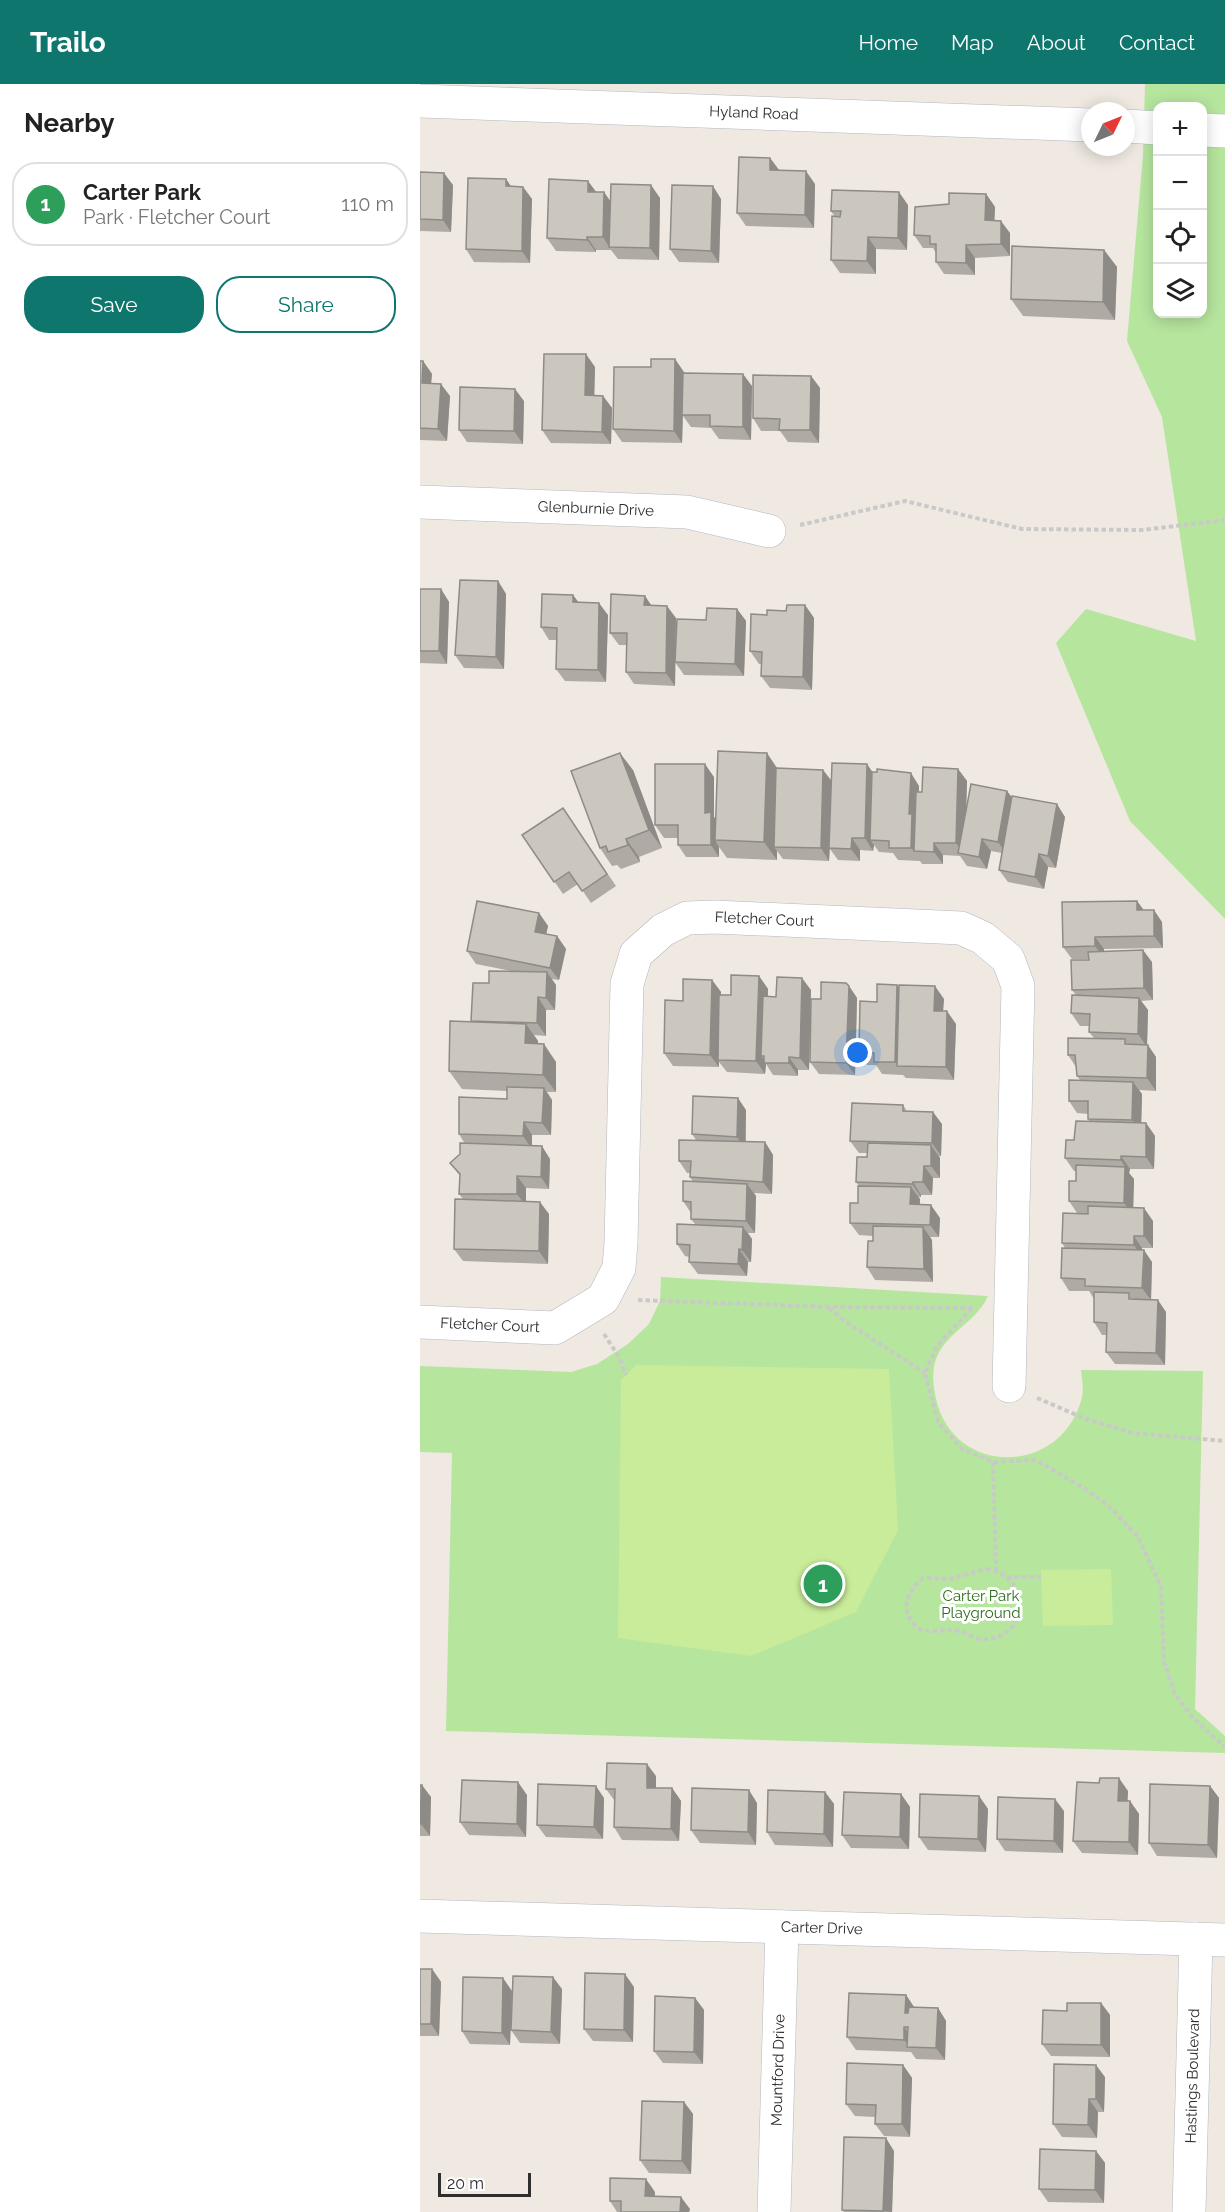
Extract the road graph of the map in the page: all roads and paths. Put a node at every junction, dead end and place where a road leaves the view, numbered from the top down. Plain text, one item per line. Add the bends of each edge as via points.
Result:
1 (420, 101) edge
2 (1081, 125) edge
3 (1135, 127) edge
4 (1153, 128) edge
5 (1207, 130) edge
6 (1225, 131) edge
7 (420, 502) edge
8 (1225, 520) edge
9 (769, 531) joint
10 (636, 1300) dead end
11 (829, 1307) junction
12 (972, 1308) junction
13 (1009, 1308) junction
14 (586, 1310) junction
15 (420, 1322) edge
16 (925, 1373) junction
17 (626, 1375) dead end
18 (1009, 1386) joint
19 (1225, 1440) edge
20 (993, 1462) junction
21 (996, 1570) junction
22 (1007, 1577) junction
23 (1041, 1577) dead end
24 (1225, 1747) edge
25 (420, 1916) edge
26 (782, 1927) junction
27 (1211, 1939) edge
28 (774, 2212) edge
29 (1189, 2212) edge

1 - 2 street, Hyland Road
3 - 4 street
5 - 6 street
7 - 9 street, Glenburnie Drive via 687,512
8 - 9 path via 1142,530 1022,529 905,501
10 - 11 path
11 - 12 path
11 - 16 path
12 - 13 path
12 - 16 path via 937,1346
13 - 14 street, Fletcher Court via 1018,986 1008,959 983,938 961,928 715,917 687,918 663,930 636,954 627,984 619,1268 603,1299
13 - 18 street, Fletcher Court
14 - 15 street, Fletcher Court via 555,1328
14 - 17 path via 610,1342
16 - 20 path via 931,1404 946,1433 962,1449
18 - 19 path via 1086,1419 1133,1433
20 - 21 path
20 - 24 path via 1035,1460 1084,1488 1112,1509 1138,1537 1161,1587 1164,1662 1175,1694 1193,1718
21 - 22 path
21 - 22 path via 950,1579 923,1578 907,1600 906,1611 912,1623 921,1630 959,1631 981,1639 1008,1632 1017,1623 1020,1611 1017,1590
22 - 23 path
25 - 26 street, Carter Drive
26 - 27 street, Carter Drive
26 - 28 street, Mountford Drive
27 - 29 street, Hastings Boulevard

